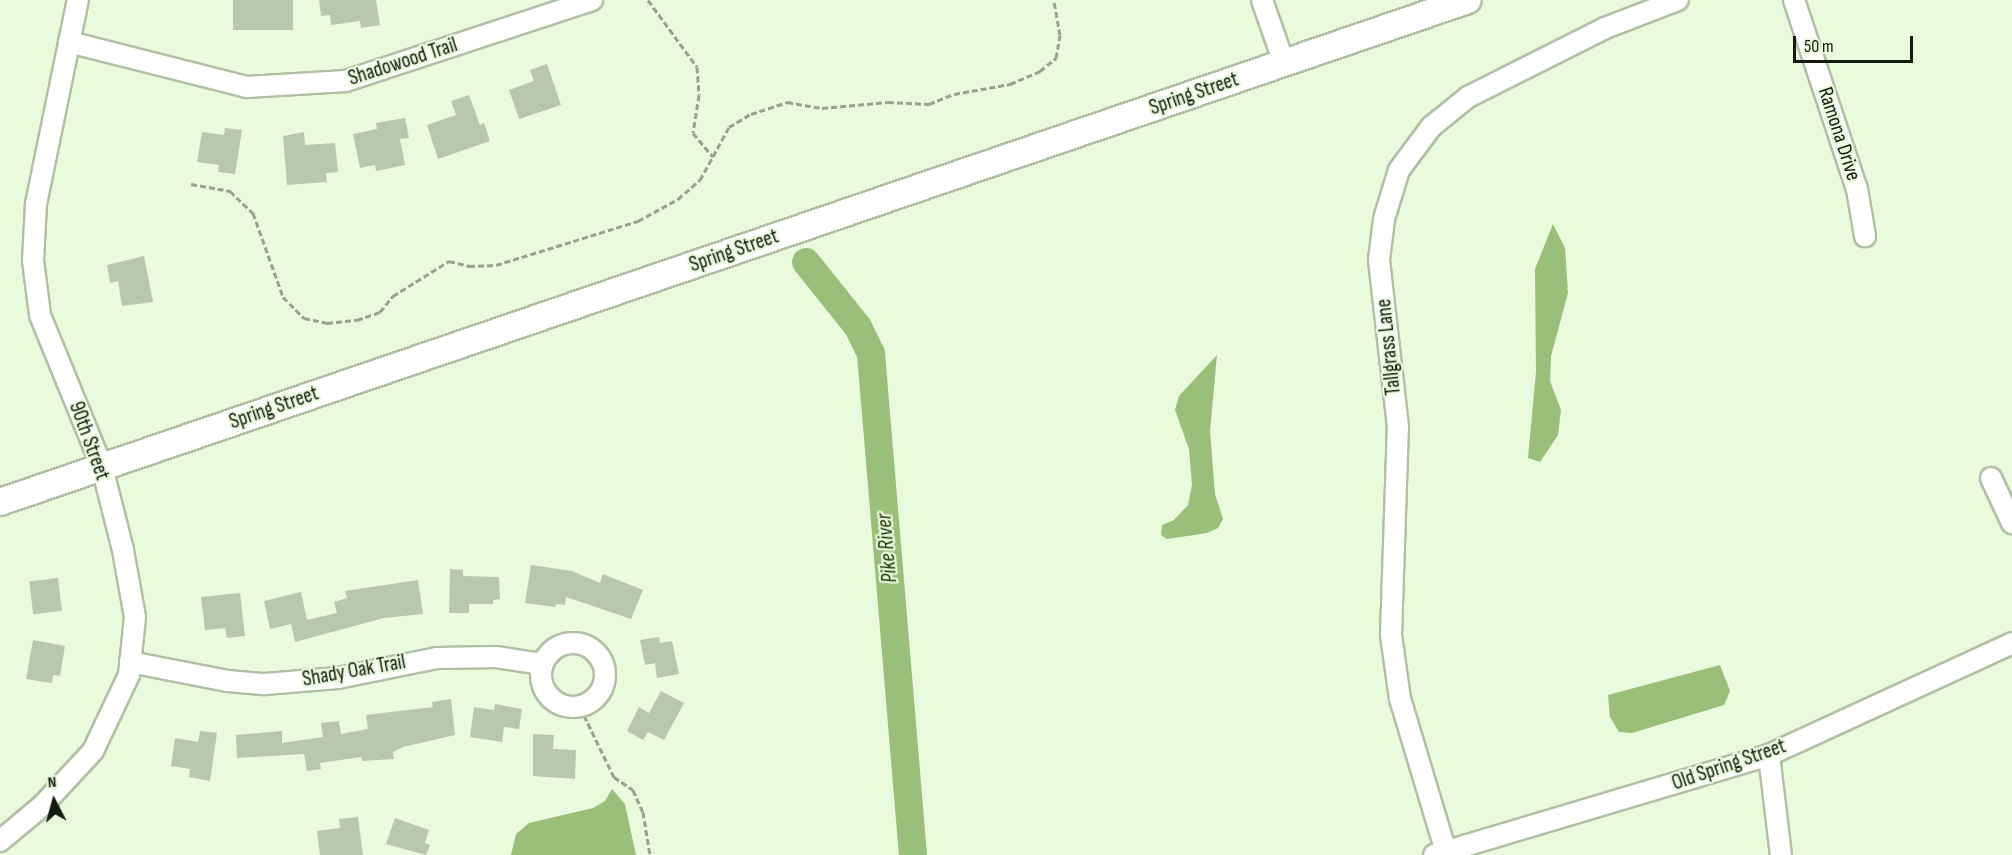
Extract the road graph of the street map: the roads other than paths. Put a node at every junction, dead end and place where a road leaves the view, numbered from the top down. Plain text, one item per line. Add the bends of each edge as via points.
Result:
1 (78, 0) edge
2 (592, 0) edge
3 (1262, 0) edge
4 (1468, 0) edge
5 (1678, 0) edge
6 (1794, 0) edge
7 (69, 42) junction
8 (1284, 63) junction
9 (1865, 236) dead end
10 (102, 467) junction
11 (1991, 478) dead end
12 (0, 502) edge
13 (2012, 523) edge
14 (2012, 643) edge
15 (130, 662) junction
16 (542, 664) junction
17 (1769, 754) junction
18 (0, 841) edge
19 (1440, 853) edge
20 (1781, 855) edge

1 - 7 street, 90th Street
2 - 7 street, Shadowood Trail via 346,81 247,87
3 - 8 street
4 - 8 main road, Spring Street
5 - 19 street, Tallgrass Lane via 1605,28 1468,97 1431,127 1399,170 1384,219 1379,260 1398,427 1391,635 1400,699
6 - 9 street, Ramona Drive via 1857,189
7 - 10 street, 90th Street via 36,204 33,260 40,315
8 - 10 main road, Spring Street
10 - 12 main road, Spring Street
10 - 15 street, 90th Street via 135,617
11 - 13 street
14 - 17 street, Old Spring Street
15 - 16 street, Shady Oak Trail via 264,684 338,678 437,657 496,657
15 - 18 street, 90th Street via 114,714 93,751 42,806
16 - 16 street via 548,654 567,643 589,647 598,654 606,675 604,686 590,703 580,707 560,705 545,693
17 - 19 street, Old Spring Street
17 - 20 street

